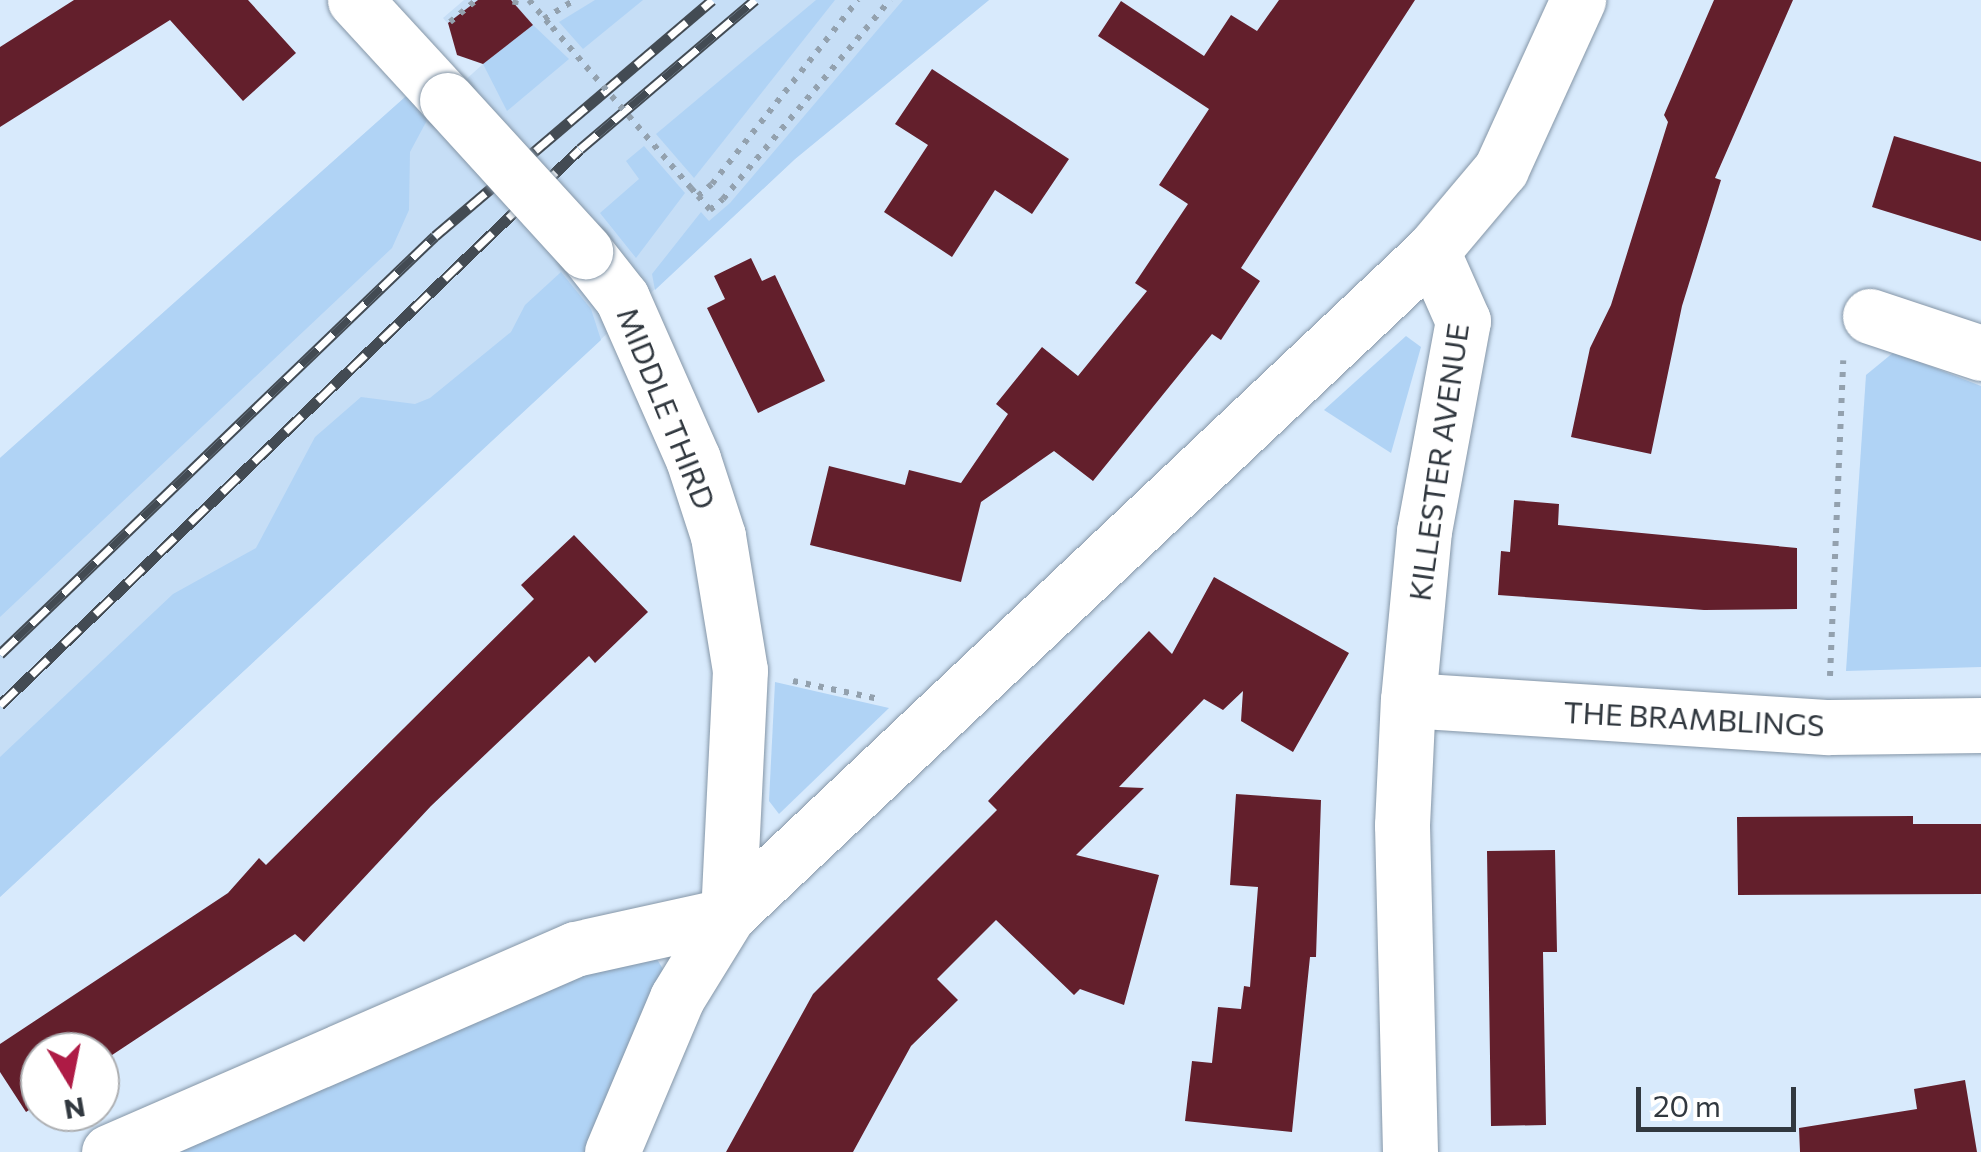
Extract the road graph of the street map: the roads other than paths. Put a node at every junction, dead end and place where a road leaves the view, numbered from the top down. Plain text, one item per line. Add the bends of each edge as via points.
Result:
1 (355, 0) edge
2 (1578, 0) edge
3 (1432, 250) junction
4 (1870, 316) road end
5 (1981, 352) edge
6 (1408, 700) junction
7 (1981, 725) edge
8 (728, 915) junction
9 (109, 1152) edge
10 (612, 1152) edge
11 (1410, 1152) edge

1 - 8 street, MIDDLE THIRD, bridge via 622,298 693,460 718,536 740,670
2 - 3 street via 1501,169
3 - 6 street, KILLESTER AVENUE via 1464,321 1424,531
3 - 8 street
4 - 5 street
6 - 7 street, THE BRAMBLINGS via 1829,727
6 - 11 street, KILLESTER AVENUE via 1402,825
8 - 9 street via 574,949
8 - 10 street via 676,998

